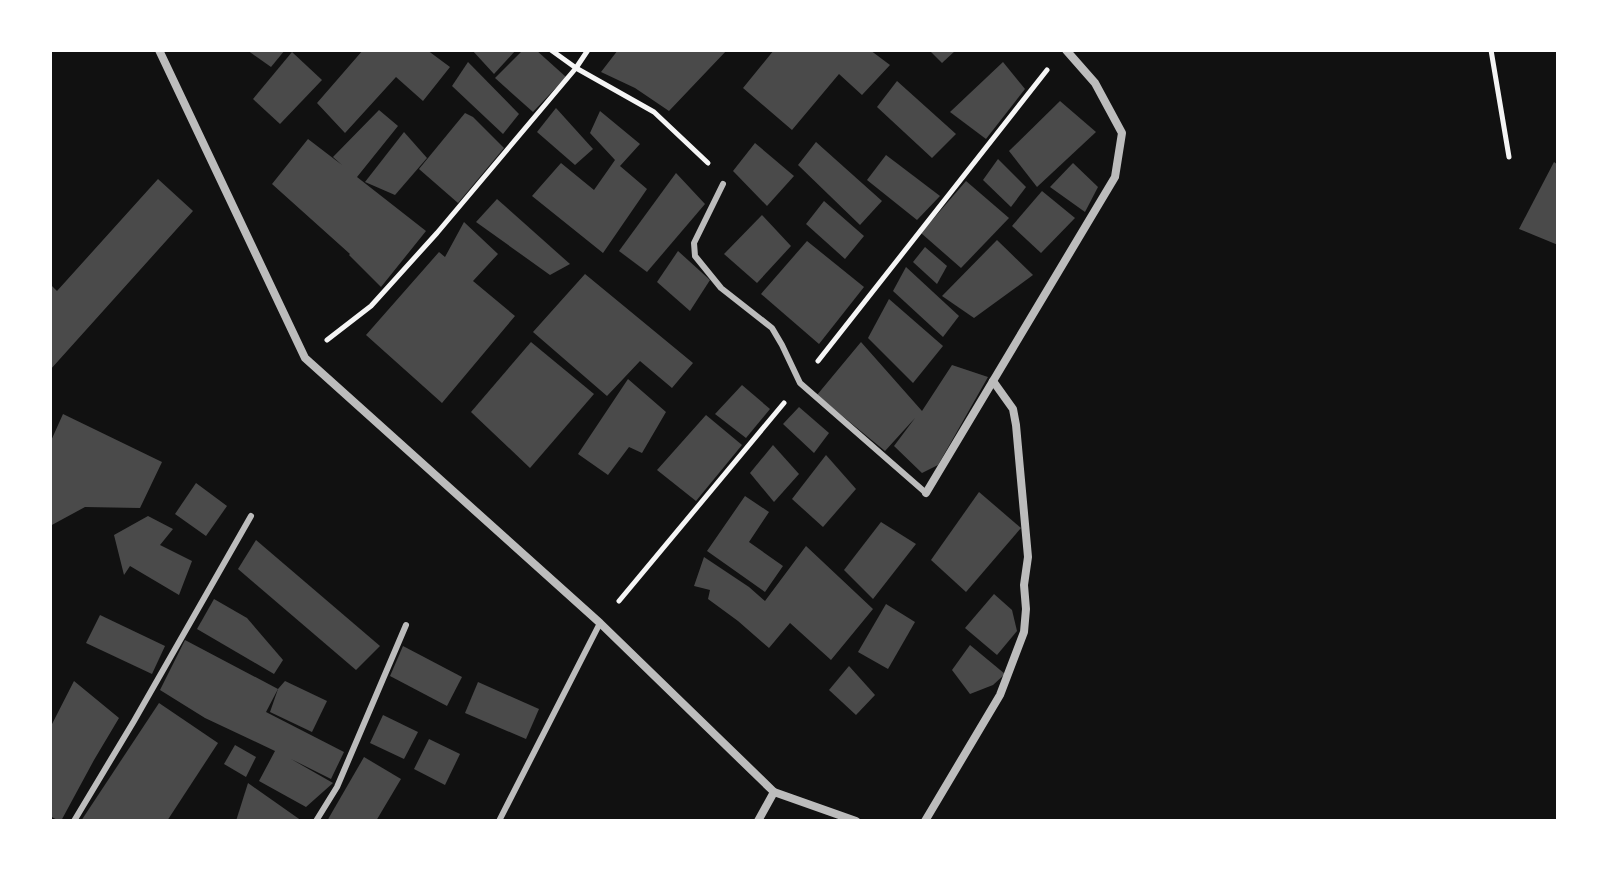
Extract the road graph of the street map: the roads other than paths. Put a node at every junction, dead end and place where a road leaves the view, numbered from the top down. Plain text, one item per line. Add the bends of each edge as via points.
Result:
1 (159, 50) edge
2 (1066, 50) edge
3 (723, 184) road end
4 (993, 381) junction
5 (926, 493) joint
6 (251, 516) dead end
7 (600, 623) junction
8 (406, 625) dead end
9 (774, 792) junction
10 (74, 821) edge
11 (316, 821) edge
12 (499, 821) edge
13 (758, 821) edge
14 (856, 821) edge
15 (925, 821) edge

1 - 7 street via 305,358
2 - 4 street via 1095,83 1122,133 1115,177
3 - 5 lane via 694,243 695,256 721,288 772,328 800,383
4 - 5 street
4 - 15 street via 1013,409 1016,425 1028,557 1024,632 1000,695
6 - 10 lane
7 - 9 street
7 - 12 lane
8 - 11 lane via 337,787
9 - 13 street
9 - 14 street

